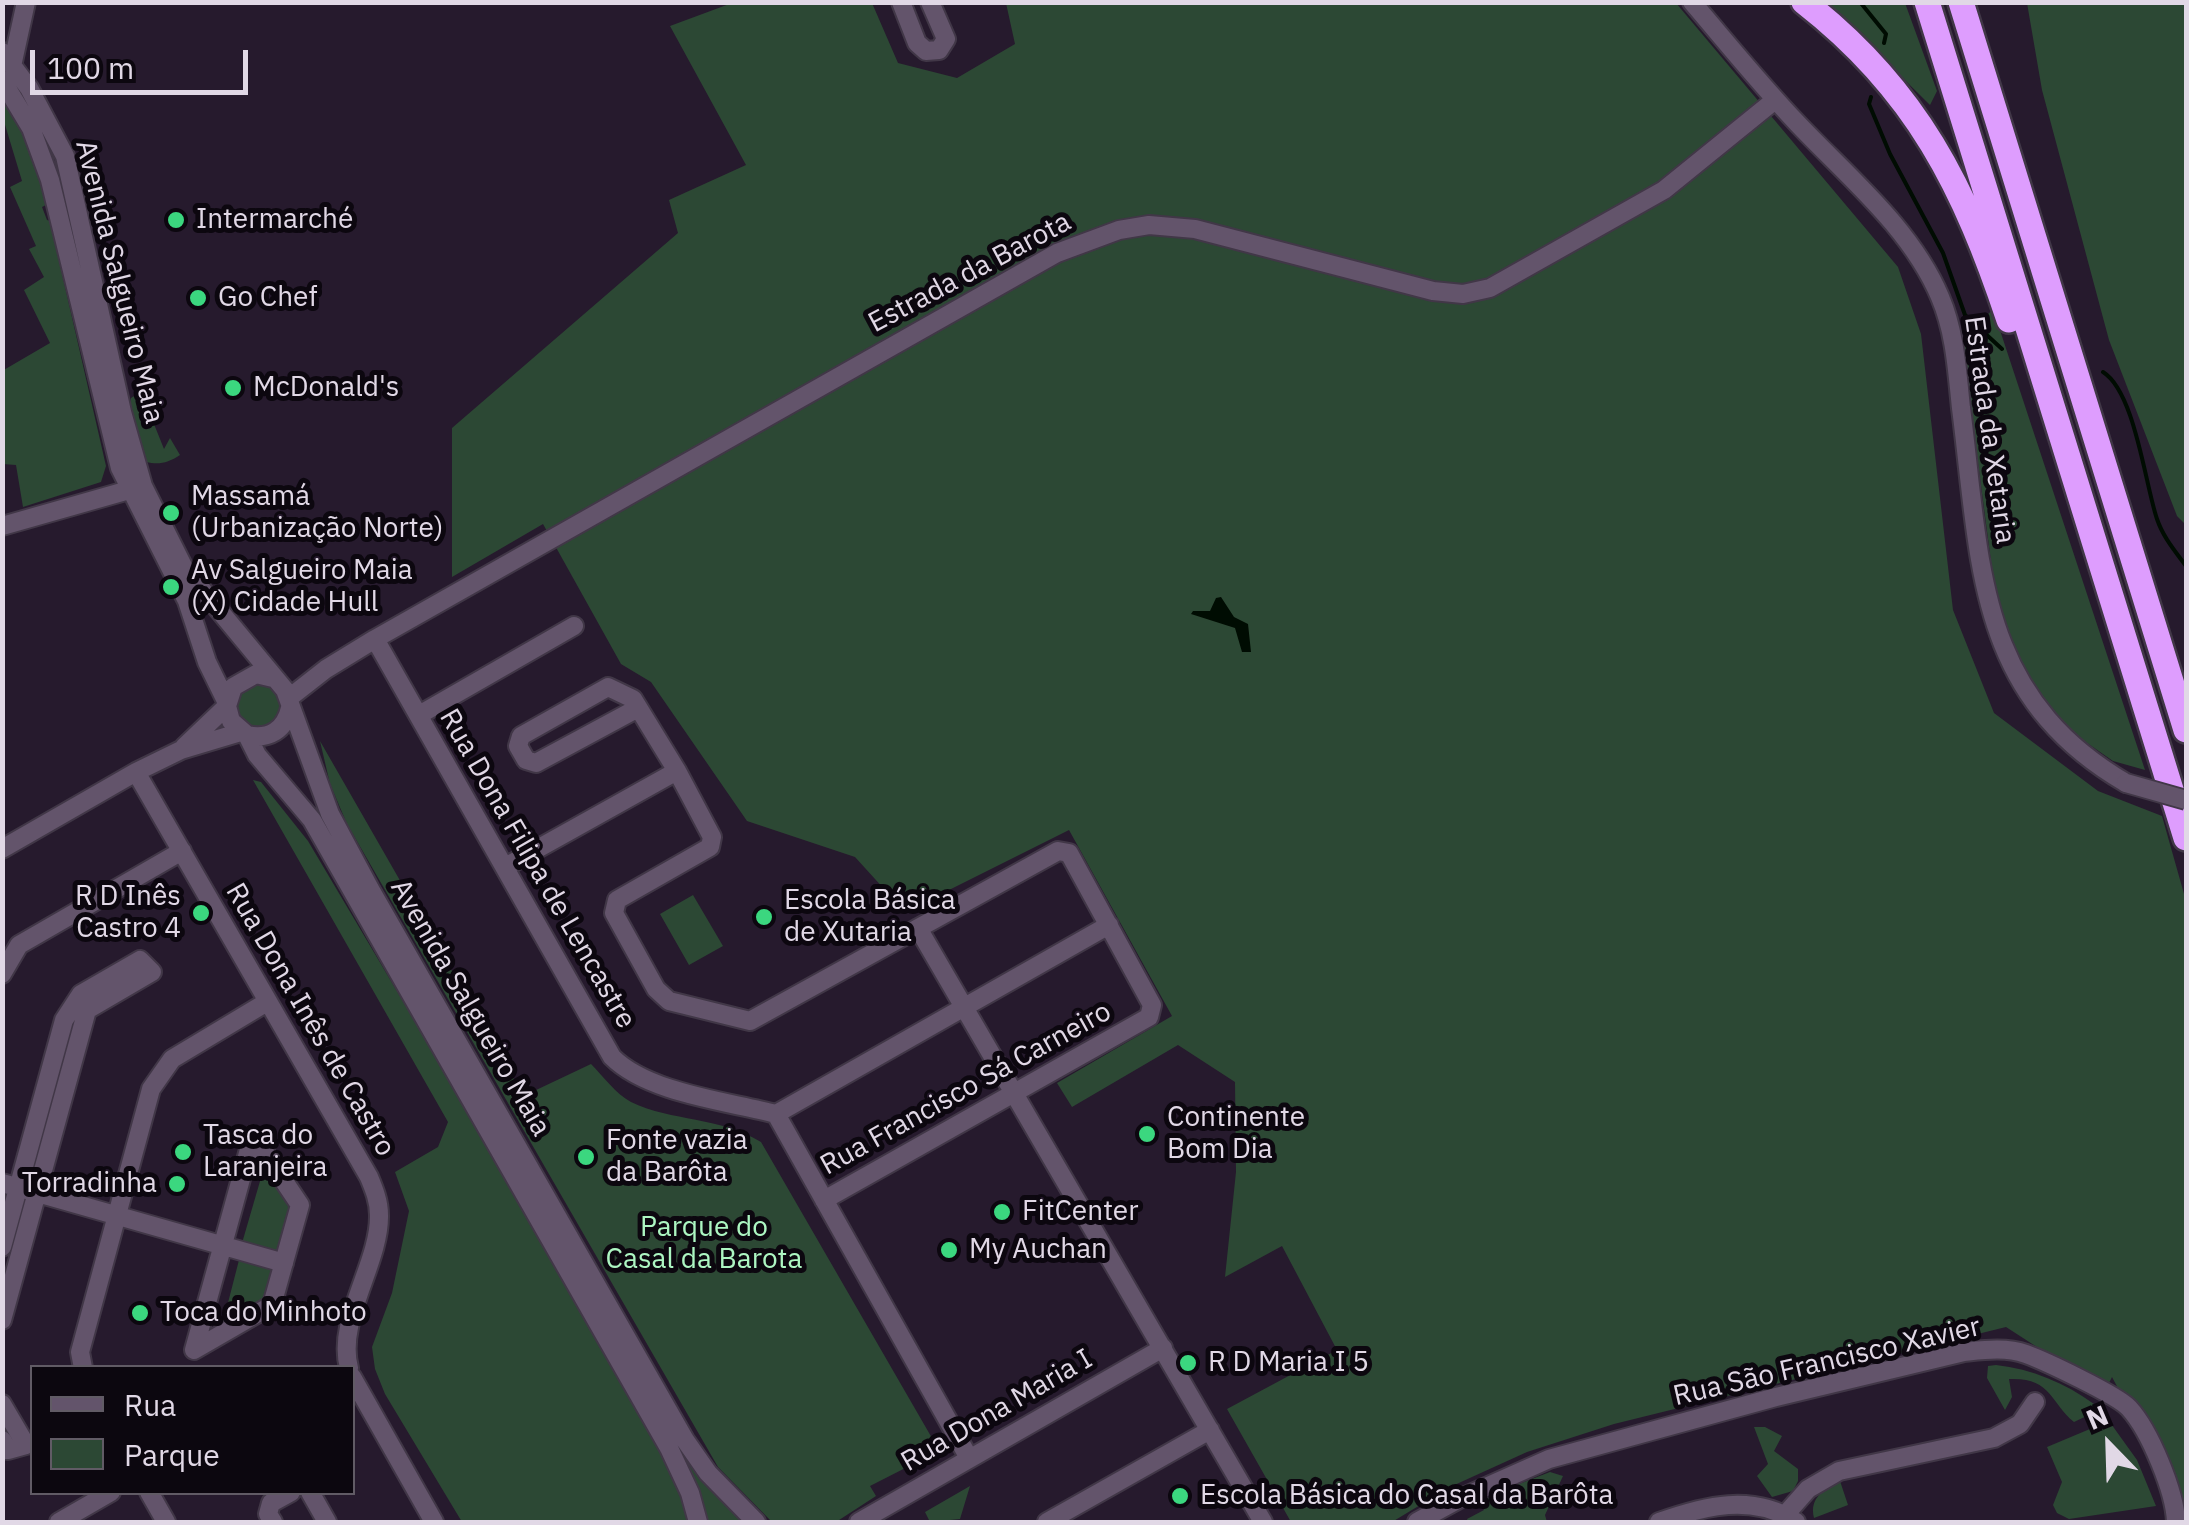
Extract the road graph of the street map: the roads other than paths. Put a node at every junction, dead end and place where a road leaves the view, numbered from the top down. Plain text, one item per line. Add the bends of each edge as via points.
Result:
1 (26, 2) edge
2 (900, 2) edge
3 (930, 2) edge
4 (1692, 2) edge
5 (1804, 2) edge
6 (1928, 2) edge
7 (1961, 2) edge
8 (1980, 2) edge
9 (6, 66) edge
10 (1775, 100) junction
11 (1993, 106) junction
12 (2074, 476) junction
13 (130, 490) junction
14 (2, 526) edge
15 (574, 626) dead end
16 (375, 639) junction
17 (283, 692) junction
18 (227, 704) junction
19 (638, 708) junction
20 (419, 715) junction
21 (2186, 730) edge
22 (244, 734) junction
23 (181, 750) junction
24 (677, 770) junction
25 (136, 772) junction
26 (2186, 800) edge
27 (2186, 838) edge
28 (2, 849) edge
29 (182, 850) junction
30 (505, 867) junction
31 (1110, 925) junction
32 (918, 928) junction
33 (2, 974) edge
34 (267, 1002) junction
35 (966, 1005) junction
36 (1014, 1091) junction
37 (776, 1114) junction
38 (10, 1185) edge
39 (37, 1193) junction
40 (824, 1200) junction
41 (118, 1216) junction
42 (224, 1246) junction
43 (2, 1247) edge
44 (284, 1263) junction
45 (2, 1320) edge
46 (1162, 1348) junction
47 (82, 1365) edge
48 (345, 1365) edge
49 (355, 1385) edge
50 (2035, 1402) dead end
51 (2, 1404) edge
52 (1210, 1430) junction
53 (2, 1440) edge
54 (969, 1458) junction
55 (106, 1495) edge
56 (151, 1495) edge
57 (286, 1495) edge
58 (312, 1495) edge
59 (1790, 1519) edge
60 (871, 1520) edge
61 (59, 1522) edge
62 (166, 1522) edge
63 (273, 1522) edge
64 (327, 1522) edge
65 (434, 1522) edge
66 (698, 1522) edge
67 (757, 1522) edge
68 (1046, 1522) edge
69 (1263, 1522) edge
70 (1417, 1522) edge
71 (1659, 1522) edge
72 (2176, 1522) edge

1 - 9 street
2 - 3 street via 917,43 926,51 940,50 946,39
4 - 10 street, Estrada da Xetaria
5 - 12 highway via 1891,82 1936,150
6 - 12 highway
7 - 11 highway
8 - 11 highway
9 - 13 street, Avenida Salgueiro Maia via 46,165
9 - 17 street, Avenida Salgueiro Maia via 48,120 65,156 143,486 184,568
10 - 16 street, Estrada da Barota via 1664,190 1490,288 1464,294 1195,229 1150,225 1104,234 1056,253
10 - 26 street, Estrada da Xetaria, bridge via 1921,259 1952,330 1982,576 1992,618 2025,692 2076,750 2126,783
11 - 21 highway
12 - 27 highway
13 - 14 street
13 - 18 street, Avenida Salgueiro Maia via 187,601
15 - 20 street
16 - 17 street, Estrada da Barota
16 - 20 street, Rua Dona Filipa de Lencastre
17 - 18 street via 256,674 240,680
17 - 22 street via 283,726 256,737
17 - 67 street, Avenida Salgueiro Maia via 330,814 600,1293 694,1453
18 - 22 street, Avenida Salgueiro Maia
18 - 23 street
19 - 19 street via 608,687 521,736 518,746 536,764
19 - 24 street
20 - 30 street, Rua Dona Filipa de Lencastre
22 - 23 street
22 - 66 street, Avenida Salgueiro Maia via 334,856 669,1448
23 - 25 street
24 - 30 street
24 - 32 street via 712,837 710,846 617,900 614,913 669,1001 750,1021
25 - 28 street
25 - 29 street, Rua Dona Inês de Castro
29 - 33 street via 18,945
29 - 34 street, Rua Dona Inês de Castro
30 - 37 street, Rua Dona Filipa de Lencastre via 612,1057 627,1072
31 - 32 street, Rua Francisco Sá Carneiro via 1069,853 1058,851
31 - 35 street
31 - 36 street, Rua Francisco Sá Carneiro via 1152,1004 1149,1017
32 - 35 street
34 - 41 street via 172,1059 151,1089
34 - 48 street, Rua Dona Inês de Castro via 376,1194 379,1224
35 - 36 street
35 - 37 street
36 - 40 street, Rua Francisco Sá Carneiro
36 - 46 street
37 - 40 street
38 - 39 street
38 - 39 street via 64,1020 81,994 140,960 152,972 87,1010
38 - 43 street
39 - 41 street
39 - 45 street
40 - 54 street
41 - 42 street
41 - 47 street via 80,1352
42 - 44 street
42 - 44 street via 194,1350 272,1305
42 - 44 street via 252,1134 300,1205
46 - 52 street
46 - 54 street, Rua Dona Maria I
49 - 65 street, Rua Dona Inês de Castro
50 - 59 street via 2020,1424 1994,1438 1839,1471 1808,1489
51 - 53 street via 26,1445 8,1450
52 - 68 street
52 - 69 street
54 - 60 street, Rua Dona Maria I
55 - 61 street
56 - 62 street
57 - 63 street via 271,1503
58 - 64 street
59 - 71 street via 1753,1505 1727,1504
70 - 72 street, Rua São Francisco Xavier via 1549,1459 1794,1392 1994,1349 2024,1354 2129,1408 2162,1464

